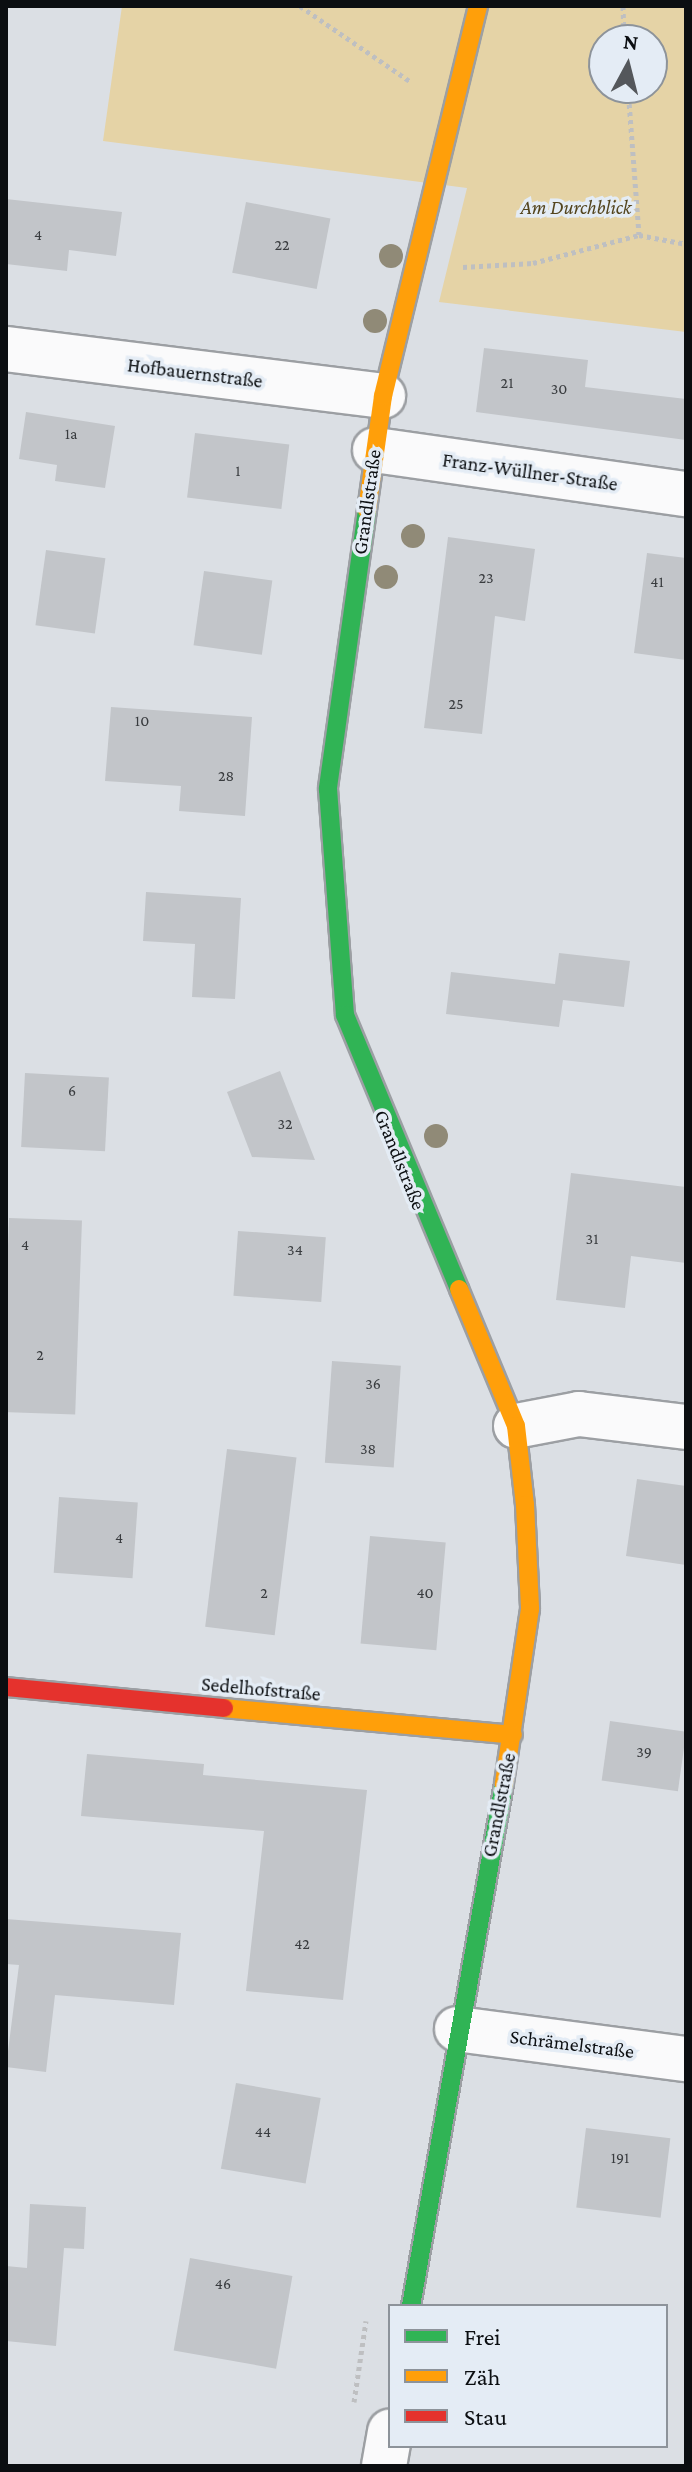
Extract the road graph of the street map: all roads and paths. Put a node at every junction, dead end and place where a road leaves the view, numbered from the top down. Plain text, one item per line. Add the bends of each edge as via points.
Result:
1 (300, 6) edge
2 (478, 6) edge
3 (413, 83) dead end
4 (629, 104) edge
5 (639, 235) junction
6 (686, 244) edge
7 (414, 270) junction
8 (6, 349) edge
9 (383, 396) junction
10 (375, 450) junction
11 (686, 494) edge
12 (516, 1426) junction
13 (686, 1427) edge
14 (6, 1687) edge
15 (513, 1735) junction
16 (457, 2029) junction
17 (686, 2059) edge
18 (411, 2304) edge
19 (367, 2308) dead end
20 (371, 2423) edge
21 (384, 2466) edge

1 - 3 path
2 - 7 street, Grandlstraße
4 - 5 path
5 - 6 path
5 - 7 path via 533,263
7 - 9 street, Grandlstraße
8 - 9 street, Hofbauernstraße
9 - 10 street, Grandlstraße
10 - 11 street, Franz-Wüllner-Straße
10 - 12 street, Grandlstraße via 328,789 345,1015
12 - 13 street via 579,1414
12 - 15 street, Grandlstraße via 530,1609
14 - 15 street, Sedelhofstraße
15 - 16 street, Grandlstraße
16 - 17 street, Schrämelstraße
16 - 18 street, Grandlstraße
19 - 20 path
20 - 21 street

